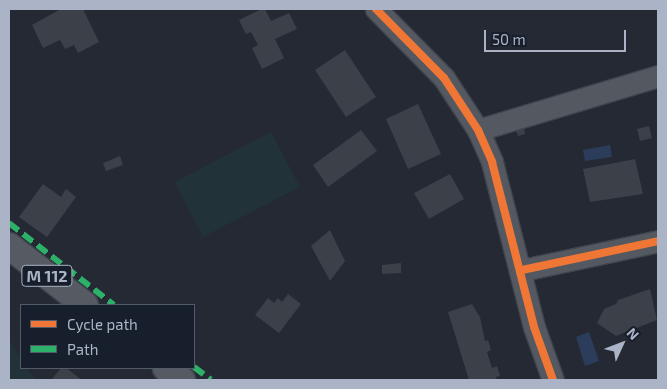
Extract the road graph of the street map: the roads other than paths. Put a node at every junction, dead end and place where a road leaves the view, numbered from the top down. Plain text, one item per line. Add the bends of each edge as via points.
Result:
1 (376, 9) edge
2 (658, 76) edge
3 (478, 130) junction
4 (658, 241) edge
5 (9, 246) edge
6 (522, 270) junction
7 (84, 304) edge
8 (167, 369) edge
9 (182, 380) edge
10 (553, 380) edge

1 - 3 street via 444,78
2 - 3 street
3 - 6 street via 492,162
4 - 6 street
5 - 7 main road, M 112
6 - 10 street via 534,327
8 - 9 main road

